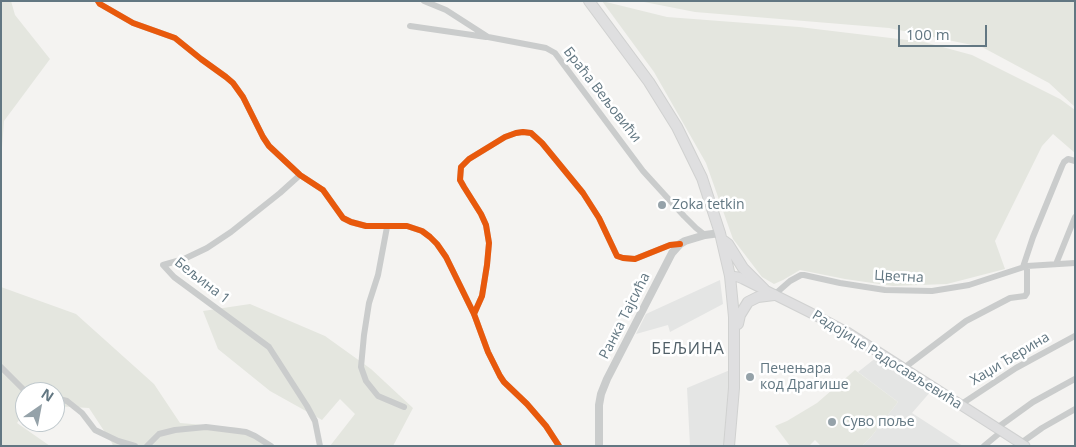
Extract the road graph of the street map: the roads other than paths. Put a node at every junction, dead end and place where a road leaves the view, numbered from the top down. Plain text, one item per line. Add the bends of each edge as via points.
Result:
1 (98, 1) edge
2 (424, 1) edge
3 (589, 1) edge
4 (410, 26) dead end
5 (488, 37) junction
6 (1075, 161) edge
7 (300, 175) junction
8 (1074, 222) edge
9 (387, 227) junction
10 (705, 235) junction
11 (721, 236) junction
12 (680, 244) junction
13 (1075, 263) edge
14 (1056, 264) junction
15 (1025, 267) junction
16 (730, 276) junction
17 (764, 289) junction
18 (774, 295) junction
19 (474, 314) junction
20 (734, 336) junction
21 (1075, 336) edge
22 (1, 367) edge
23 (904, 368) junction
24 (1075, 379) edge
25 (16, 382) edge
26 (65, 401) edge
27 (960, 405) junction
28 (404, 407) dead end
29 (1075, 409) edge
30 (1000, 430) junction
31 (1023, 445) edge
32 (135, 446) edge
33 (147, 446) edge
34 (271, 446) edge
35 (320, 446) edge
36 (559, 446) edge
37 (599, 446) edge
38 (729, 446) edge
39 (984, 446) edge

1 - 7 street via 133,23 175,38 226,77 243,97 269,146
2 - 5 street, Браћа Вељовићи via 446,10
3 - 11 main road via 656,92 677,127 705,188
4 - 5 street
5 - 10 street, Браћа Вељовићи via 546,48 555,53 643,171
6 - 15 street via 1068,159 1062,166 1033,236
7 - 9 street via 323,190 344,218 366,226
7 - 35 street, Бељина 1 via 207,248 163,265 174,277 269,347 315,421
8 - 14 street
9 - 19 street via 407,226 422,231 437,244
9 - 28 street via 369,303 361,367 366,381 378,396
10 - 11 street
10 - 12 street
11 - 16 main road
11 - 17 main road via 743,268
12 - 19 street via 635,259 617,256 583,193 542,143 527,132 516,133 469,159 461,168 460,180 481,214 489,243 482,296
12 - 37 street, Ранка Тајсића via 672,252 607,379 601,394
13 - 14 street, Цветна
14 - 15 street, Цветна
15 - 18 street, Цветна via 969,285 932,291 885,290 801,275
15 - 23 street via 1025,296 1010,298 966,321
16 - 17 main road, Радојице Радосављевића
16 - 20 main road
17 - 18 main road, Радојице Радосављевића
18 - 20 main road via 748,302
18 - 23 main road, Радојице Радосављевића via 836,326
19 - 36 street via 500,376 546,426
20 - 38 main road
21 - 27 street, Хаџи Ђерина via 1022,364
22 - 25 street
23 - 27 main road, Радојице Радосављевића
24 - 30 street via 1033,402
26 - 32 street via 82,413 95,430 118,442
27 - 30 main road, Радојице Радосављевића
29 - 31 street via 1042,428
30 - 31 main road, Радојице Радосављевића
30 - 39 street
33 - 34 street via 158,434 206,427 246,432

